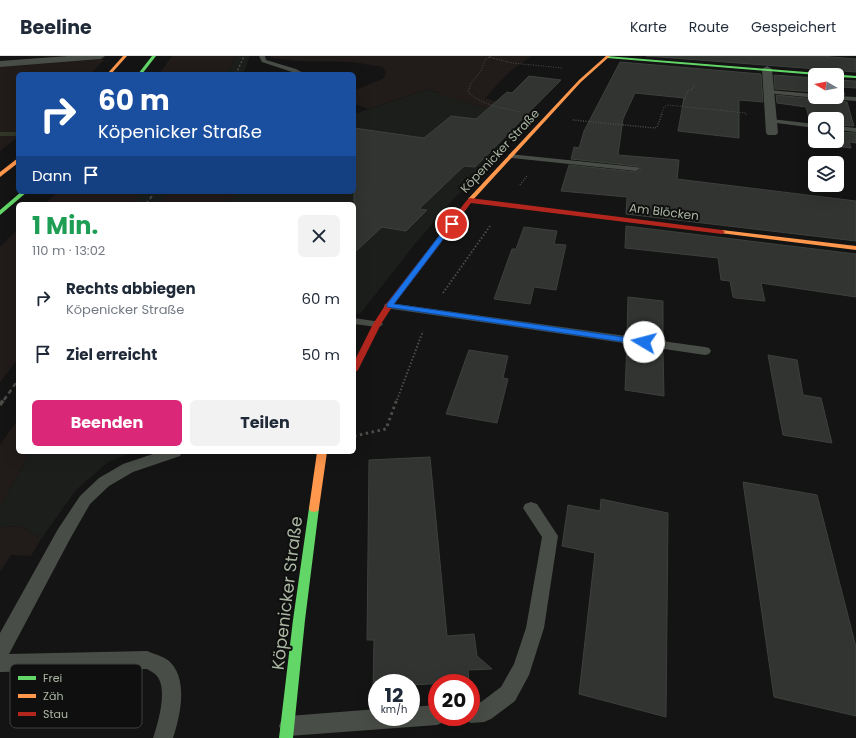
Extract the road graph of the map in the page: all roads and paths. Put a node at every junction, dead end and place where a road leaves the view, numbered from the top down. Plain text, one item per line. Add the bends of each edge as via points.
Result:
1 (101, 56) edge
2 (126, 56) edge
3 (154, 56) edge
4 (262, 56) edge
5 (490, 57) edge
6 (607, 57) edge
7 (0, 64) edge
8 (767, 69) junction
9 (590, 71) junction
10 (111, 72) edge
11 (142, 72) edge
12 (298, 72) edge
13 (856, 77) edge
14 (580, 81) junction
15 (688, 92) dead end
16 (769, 92) junction
17 (808, 95) edge
18 (844, 98) edge
19 (856, 99) edge
20 (682, 106) junction
21 (547, 118) junction
22 (771, 121) junction
23 (808, 125) edge
24 (844, 129) edge
25 (856, 130) edge
26 (772, 133) dead end
27 (512, 156) junction
28 (540, 158) junction
29 (16, 162) edge
30 (636, 169) dead end
31 (0, 176) edge
32 (22, 194) edge
33 (470, 201) junction
34 (505, 206) junction
35 (0, 213) edge
36 (856, 248) edge
37 (389, 306) junction
38 (431, 312) junction
39 (356, 321) edge
40 (378, 324) junction
41 (705, 351) dead end
42 (356, 366) edge
43 (356, 436) edge
44 (169, 454) edge
45 (322, 454) edge
46 (531, 508) dead end
47 (0, 651) edge
48 (0, 663) edge
49 (480, 712) edge
50 (428, 716) edge
51 (286, 732) edge
52 (163, 738) edge

1 - 7 street
2 - 10 main road
3 - 11 main road
4 - 12 lane via 264,61
5 - 9 path via 512,63
5 - 21 path via 485,60 481,71 468,89 471,96 507,109
6 - 8 main road
6 - 9 main road, Köpenicker Straße
8 - 13 main road
8 - 16 street
9 - 14 main road, Köpenicker Straße
14 - 20 path via 589,91 570,120 655,128 664,107
14 - 21 main road, Köpenicker Straße
15 - 20 path
16 - 17 lane
16 - 22 street
18 - 19 lane
20 - 22 path via 746,113 746,118
21 - 27 main road, Köpenicker Straße
22 - 23 lane
22 - 26 street
24 - 25 lane
27 - 28 lane
27 - 33 main road, Köpenicker Straße
28 - 30 lane
28 - 34 path
29 - 31 main road
32 - 35 main road
33 - 34 main road, Am Blöcken
33 - 37 main road, Köpenicker Straße
34 - 36 main road, Am Blöcken
34 - 38 path via 457,271
37 - 38 lane
37 - 40 main road, Köpenicker Straße
38 - 41 lane
38 - 43 path via 386,429
39 - 40 lane
40 - 42 main road, Köpenicker Straße
44 - 47 lane via 128,468 104,482 85,500
45 - 51 main road, Köpenicker Straße
46 - 49 lane via 550,536 535,628 522,668 508,694
48 - 52 lane via 147,660 163,668 171,681 171,701
50 - 51 lane

